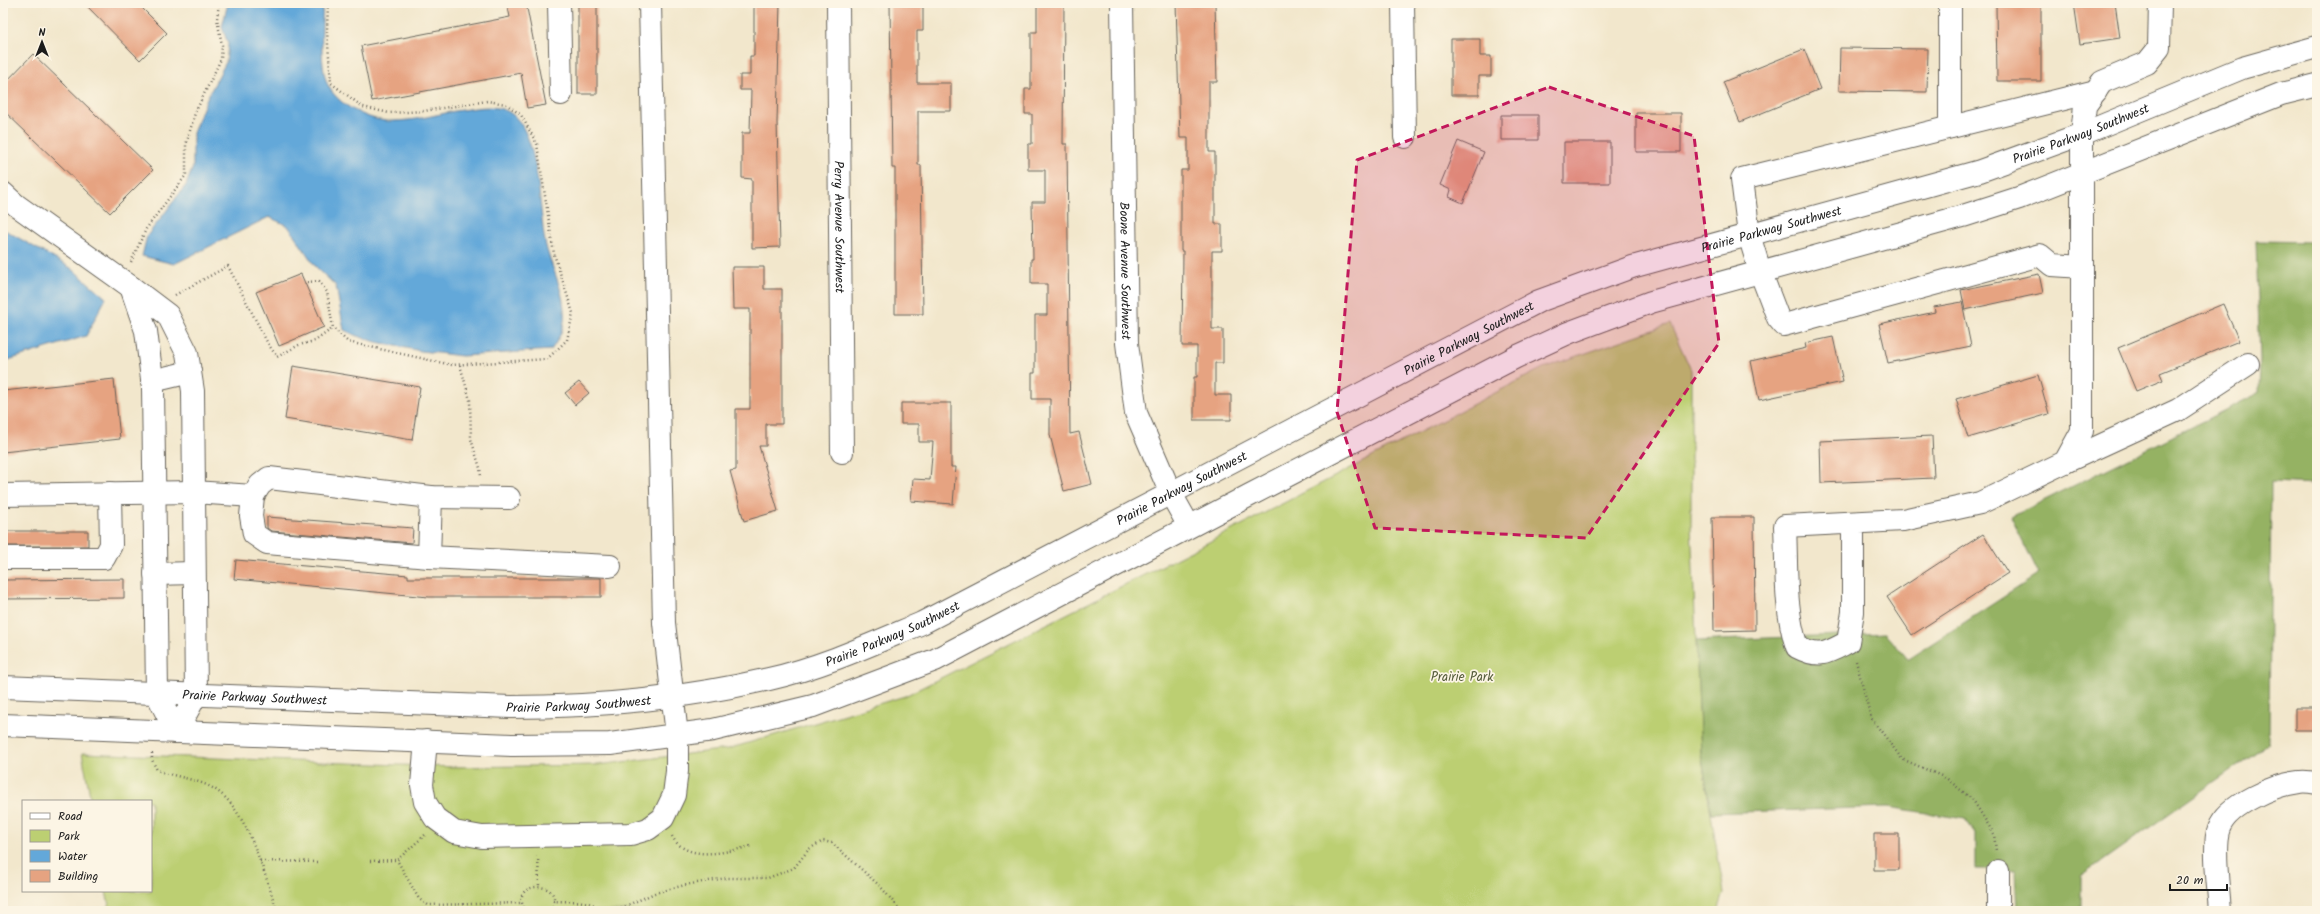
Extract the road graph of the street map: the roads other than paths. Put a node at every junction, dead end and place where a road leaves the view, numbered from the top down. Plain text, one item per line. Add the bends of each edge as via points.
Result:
1 (560, 3) edge
2 (650, 3) edge
3 (838, 3) edge
4 (1122, 3) edge
5 (1403, 3) edge
6 (1950, 3) edge
7 (2160, 3) edge
8 (2317, 47) edge
9 (2317, 85) edge
10 (2096, 91) junction
11 (561, 94) dead end
12 (1950, 128) junction
13 (2082, 134) junction
14 (1405, 137) dead end
15 (2082, 173) junction
16 (3, 193) edge
17 (1750, 234) junction
18 (2082, 268) junction
19 (1760, 271) junction
20 (130, 277) junction
21 (2248, 364) dead end
22 (190, 372) junction
23 (152, 381) junction
24 (842, 452) dead end
25 (2065, 462) junction
26 (153, 492) junction
27 (194, 492) junction
28 (110, 493) junction
29 (1171, 494) junction
30 (3, 495) edge
31 (253, 496) junction
32 (431, 496) junction
33 (509, 498) dead end
34 (1853, 523) junction
35 (1189, 526) junction
36 (429, 557) junction
37 (3, 558) edge
38 (610, 566) dead end
39 (194, 573) junction
40 (155, 574) junction
41 (3, 687) edge
42 (157, 694) junction
43 (196, 696) junction
44 (671, 698) junction
45 (3, 725) edge
46 (176, 732) junction
47 (677, 735) junction
48 (426, 741) junction
49 (2308, 782) edge
50 (1998, 871) road end
51 (1998, 911) edge
52 (2220, 911) edge

1 - 11 street
2 - 44 street via 664,623
3 - 24 street, Perry Avenue Southwest
4 - 29 street, Boone Avenue Southwest via 1126,343 1136,413
5 - 14 street
6 - 12 street
7 - 10 street via 2159,48 2147,62 2102,82
8 - 13 street, Prairie Parkway Southwest via 2242,68
9 - 15 street via 2274,97
10 - 12 street
10 - 13 street via 2085,106
12 - 17 street via 1742,179
13 - 15 street
13 - 17 street, Prairie Parkway Southwest via 1980,171
15 - 18 street
15 - 19 street via 2019,198 1963,216
16 - 20 street via 16,205
17 - 19 street
17 - 29 street, Prairie Parkway Southwest via 1632,266 1539,301
18 - 19 street via 2052,265 2040,255 1784,325 1778,318
18 - 25 street via 2082,431
19 - 35 street via 1651,302 1568,333 1516,357
20 - 22 street via 168,315 187,353
20 - 23 street via 146,330
21 - 25 street via 2178,410
22 - 23 street
22 - 27 street via 193,391
23 - 26 street
25 - 34 street via 1980,502 1903,520
26 - 27 street
26 - 28 street
26 - 40 street
27 - 31 street
27 - 39 street
28 - 30 street
28 - 37 street via 111,545 104,558
29 - 35 street, Boone Avenue Southwest
29 - 44 street, Prairie Parkway Southwest via 922,623 841,656 770,679
31 - 32 street via 260,485 269,478
31 - 36 street via 251,516 254,534 267,543
32 - 33 street
32 - 36 street
34 - 34 street via 1785,526 1792,633 1797,647 1810,654 1826,654 1848,642 1853,612
35 - 47 street via 935,660 813,706 743,724
36 - 38 street
39 - 40 street
39 - 43 street
40 - 42 street
41 - 42 street, Prairie Parkway Southwest
42 - 43 street, Prairie Parkway Southwest
42 - 46 street
43 - 44 street, Prairie Parkway Southwest via 511,707 622,704
43 - 46 street
44 - 47 street
45 - 46 street
46 - 48 street
47 - 48 street via 610,744 512,745
47 - 48 street via 674,795 663,818 648,830 631,834 482,837 454,832 438,821 425,802 422,785
49 - 52 street via 2262,793 2242,803 2225,817 2218,829 2216,845
50 - 51 street

